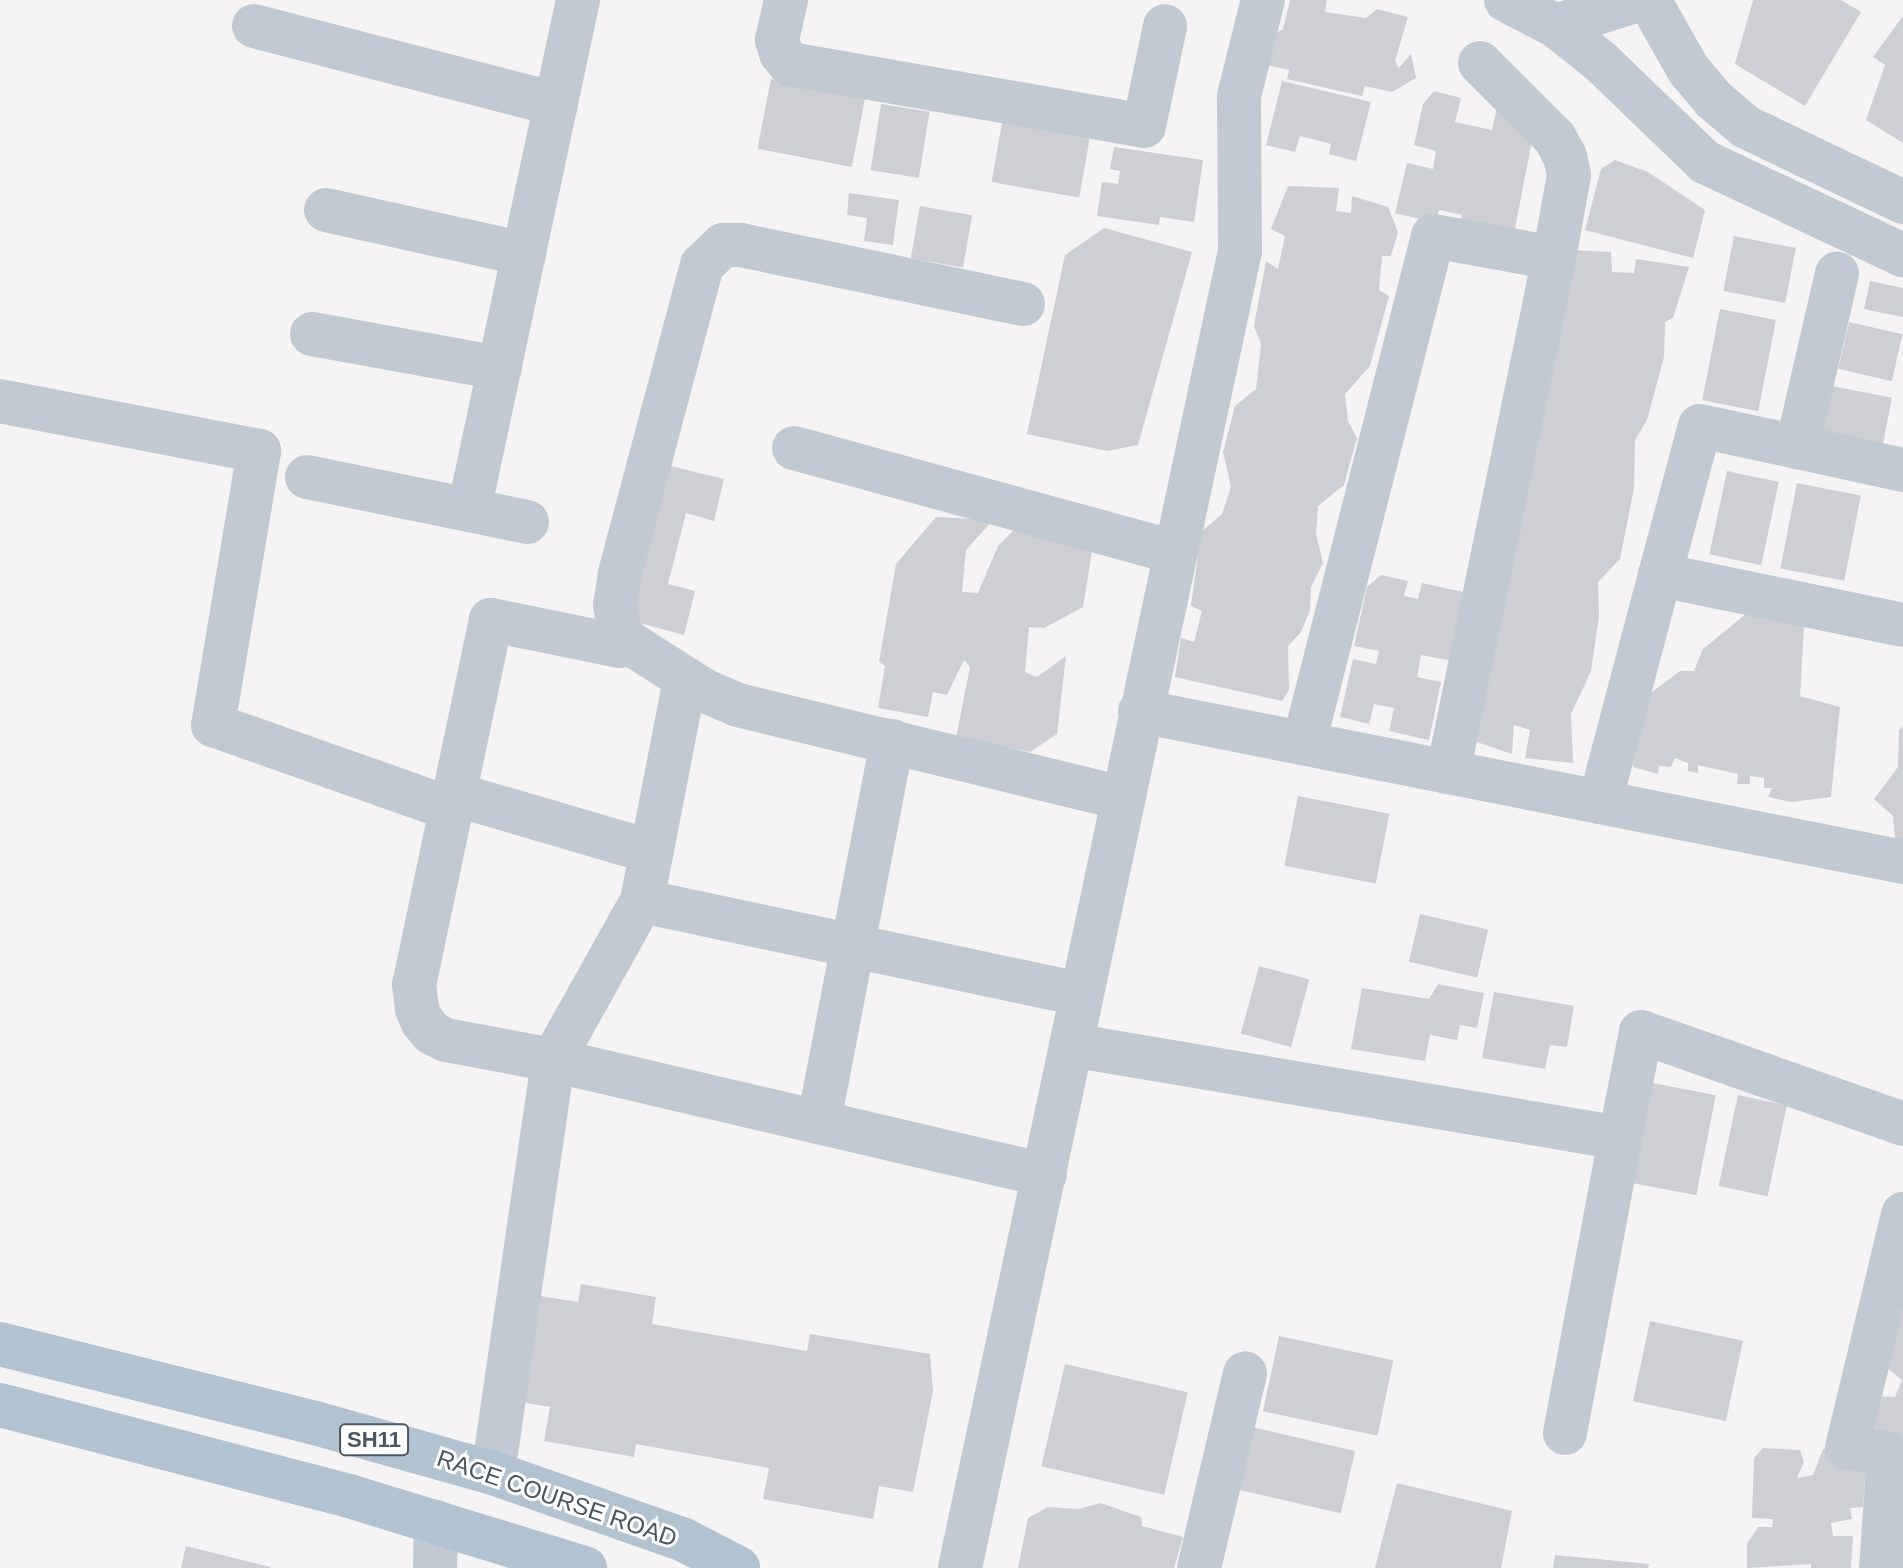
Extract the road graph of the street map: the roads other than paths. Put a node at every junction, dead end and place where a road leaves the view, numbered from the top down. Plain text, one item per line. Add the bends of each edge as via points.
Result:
1 (578, 0) edge
2 (786, 0) edge
3 (1263, 0) edge
4 (1506, 0) edge
5 (1638, 0) edge
6 (1649, 0) edge
7 (254, 26) dead end
8 (1165, 26) dead end
9 (1556, 26) junction
10 (1480, 63) dead end
11 (556, 104) junction
12 (1903, 202) edge
13 (326, 210) dead end
14 (524, 254) junction
15 (1903, 255) edge
16 (1554, 258) junction
17 (1837, 274) dead end
18 (1023, 304) dead end
19 (312, 334) dead end
20 (500, 368) junction
21 (0, 401) edge
22 (1797, 447) junction
23 (794, 448) dead end
24 (1903, 470) edge
25 (307, 477) dead end
26 (469, 510) junction
27 (527, 522) dead end
28 (1174, 552) junction
29 (1660, 575) junction
30 (1903, 625) edge
31 (628, 642) junction
32 (685, 679) junction
33 (1140, 711) junction
34 (892, 741) junction
35 (1304, 743) junction
36 (1448, 772) junction
37 (1122, 798) junction
38 (452, 802) junction
39 (1600, 802) junction
40 (652, 852) junction
41 (1903, 862) edge
42 (642, 901) junction
43 (853, 944) junction
44 (1081, 994) junction
45 (1071, 1045) junction
46 (553, 1060) junction
47 (819, 1121) junction
48 (1903, 1124) edge
49 (1620, 1138) junction
50 (1045, 1175) junction
51 (1903, 1214) edge
52 (0, 1344) edge
53 (1245, 1373) dead end
54 (0, 1405) edge
55 (1565, 1433) dead end
56 (493, 1473) junction
57 (436, 1522) junction
58 (435, 1568) edge
59 (585, 1568) edge
60 (738, 1568) edge
61 (960, 1568) edge
62 (1199, 1568) edge
63 (1881, 1568) edge

1 - 11 street
2 - 8 street via 777,40 790,64 1144,126
3 - 28 street via 1239,96 1240,251
4 - 9 street
5 - 9 street
6 - 12 street via 1688,69 1746,127
7 - 11 street
9 - 15 street via 1705,162
10 - 16 street via 1555,138 1565,157 1569,175
11 - 14 street
13 - 14 street
14 - 20 street
16 - 35 street via 1433,236
16 - 36 street
17 - 22 street
18 - 31 street via 723,245 702,265 632,520 615,605 620,633
19 - 20 street
20 - 26 street
21 - 38 street via 259,451 213,725
22 - 24 street
22 - 29 street via 1700,426
23 - 28 street
25 - 26 street
26 - 27 street
28 - 33 street
29 - 30 street
29 - 39 street
31 - 32 street
31 - 38 street via 619,646 491,620
32 - 34 street via 738,705
32 - 40 street
33 - 35 street
33 - 37 street
34 - 37 street
34 - 43 street
35 - 36 street
36 - 39 street
37 - 44 street
38 - 40 street
38 - 46 street via 414,984 417,1009 432,1033 446,1040
39 - 41 street
40 - 42 street
42 - 43 street
42 - 46 street
43 - 44 street
43 - 47 street
44 - 45 street
45 - 49 street
45 - 50 street
46 - 47 street
46 - 56 street
47 - 50 street
48 - 49 street via 1641,1032
49 - 55 street
50 - 61 street
51 - 63 street via 1847,1448 1889,1454
52 - 56 main road, RACE COURSE ROAD / SH11
53 - 62 street
54 - 57 main road, SH11
56 - 60 main road, RACE COURSE ROAD / SH11 via 684,1540
57 - 58 street
57 - 59 main road, SH11

